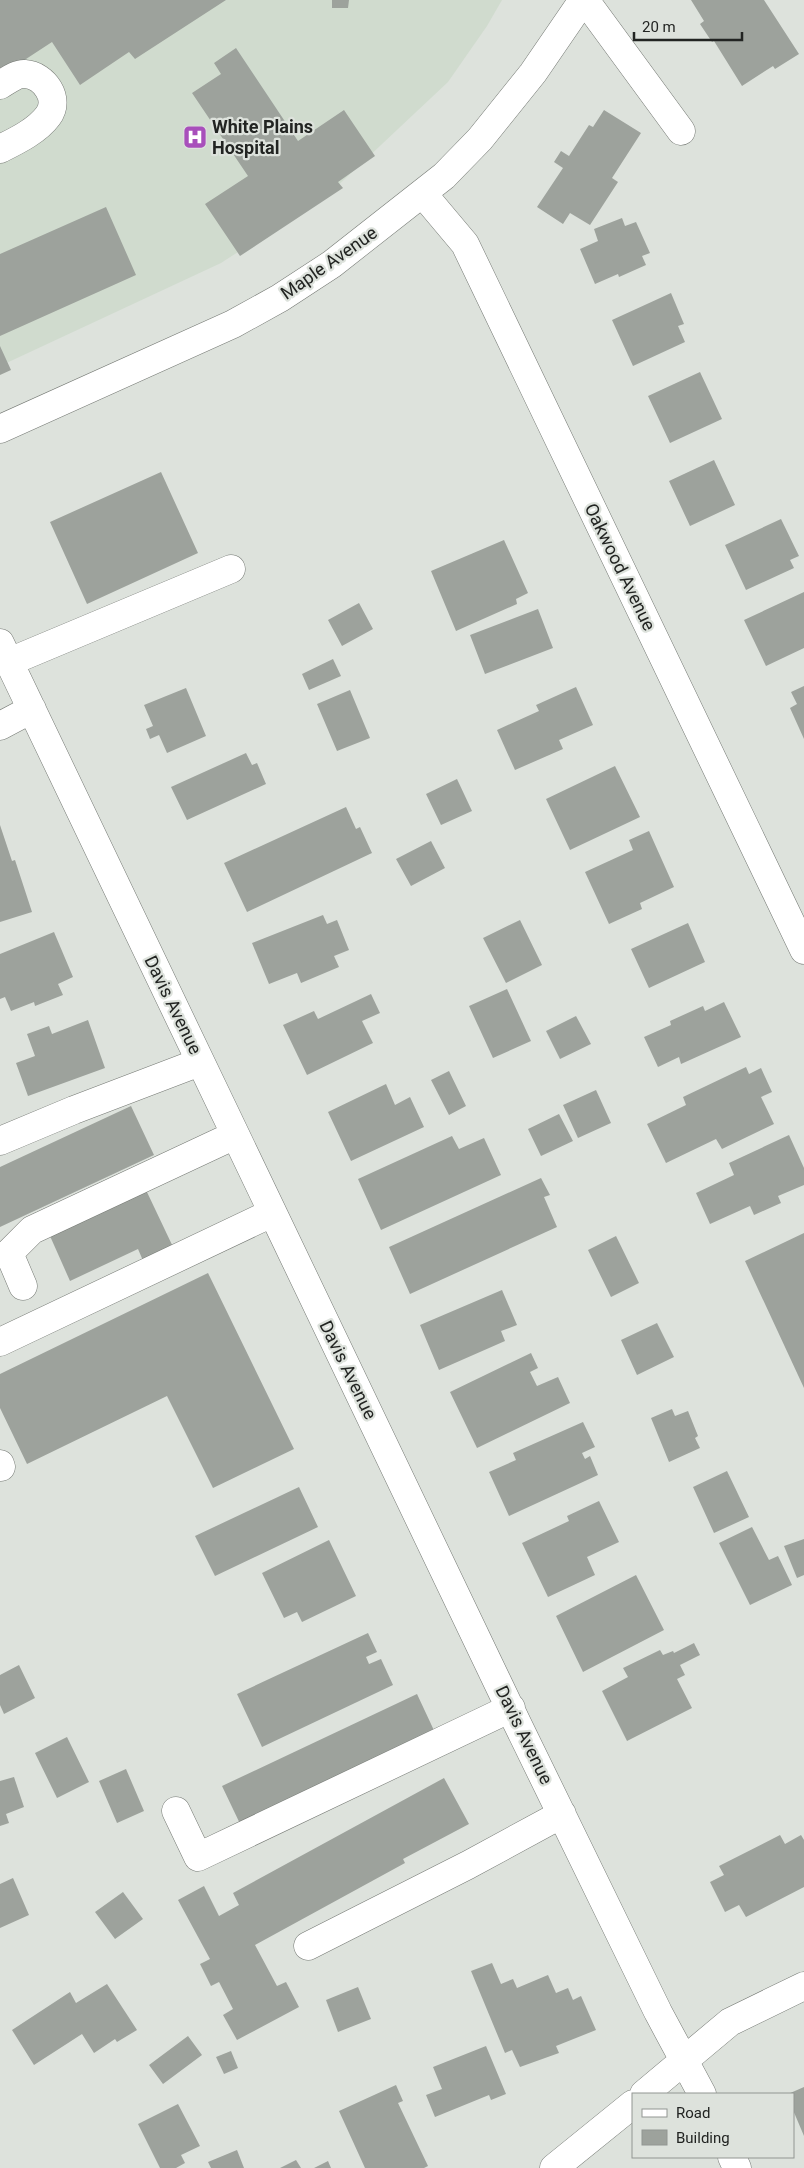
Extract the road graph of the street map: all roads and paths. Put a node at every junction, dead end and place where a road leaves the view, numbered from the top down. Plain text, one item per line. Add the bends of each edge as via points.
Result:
1 (584, 0) edge
2 (0, 85) edge
3 (681, 131) dead end
4 (0, 149) edge
5 (423, 194) junction
6 (0, 429) edge
7 (231, 569) dead end
8 (4, 652) edge
9 (32, 710) junction
10 (0, 726) edge
11 (804, 950) edge
12 (200, 1062) junction
13 (235, 1135) junction
14 (0, 1141) edge
15 (272, 1214) junction
16 (23, 1286) dead end
17 (0, 1342) edge
18 (511, 1708) junction
19 (176, 1811) dead end
20 (562, 1814) junction
21 (308, 1946) dead end
22 (804, 1986) edge
23 (685, 2061) junction
24 (645, 2093) edge
25 (701, 2093) edge
26 (632, 2105) edge
27 (554, 2168) edge

1 - 3 street
1 - 5 street, Maple Avenue via 533,73 480,138
2 - 4 street via 22,73 35,76 45,82 52,104 49,115 36,128
5 - 6 street, Maple Avenue via 332,264 234,324
5 - 11 street, Oakwood Avenue via 465,244
7 - 8 street
8 - 9 street, Davis Avenue
9 - 10 street
9 - 12 street, Davis Avenue
12 - 13 street, Davis Avenue
12 - 14 street
13 - 15 street, Davis Avenue
13 - 16 street via 32,1230 9,1253
15 - 17 street
15 - 18 street, Davis Avenue
18 - 19 street via 198,1857
18 - 20 street, Davis Avenue
20 - 21 street
20 - 23 street, Davis Avenue
22 - 23 street via 730,2022
23 - 24 street
23 - 25 street, Davis Avenue
26 - 27 street

